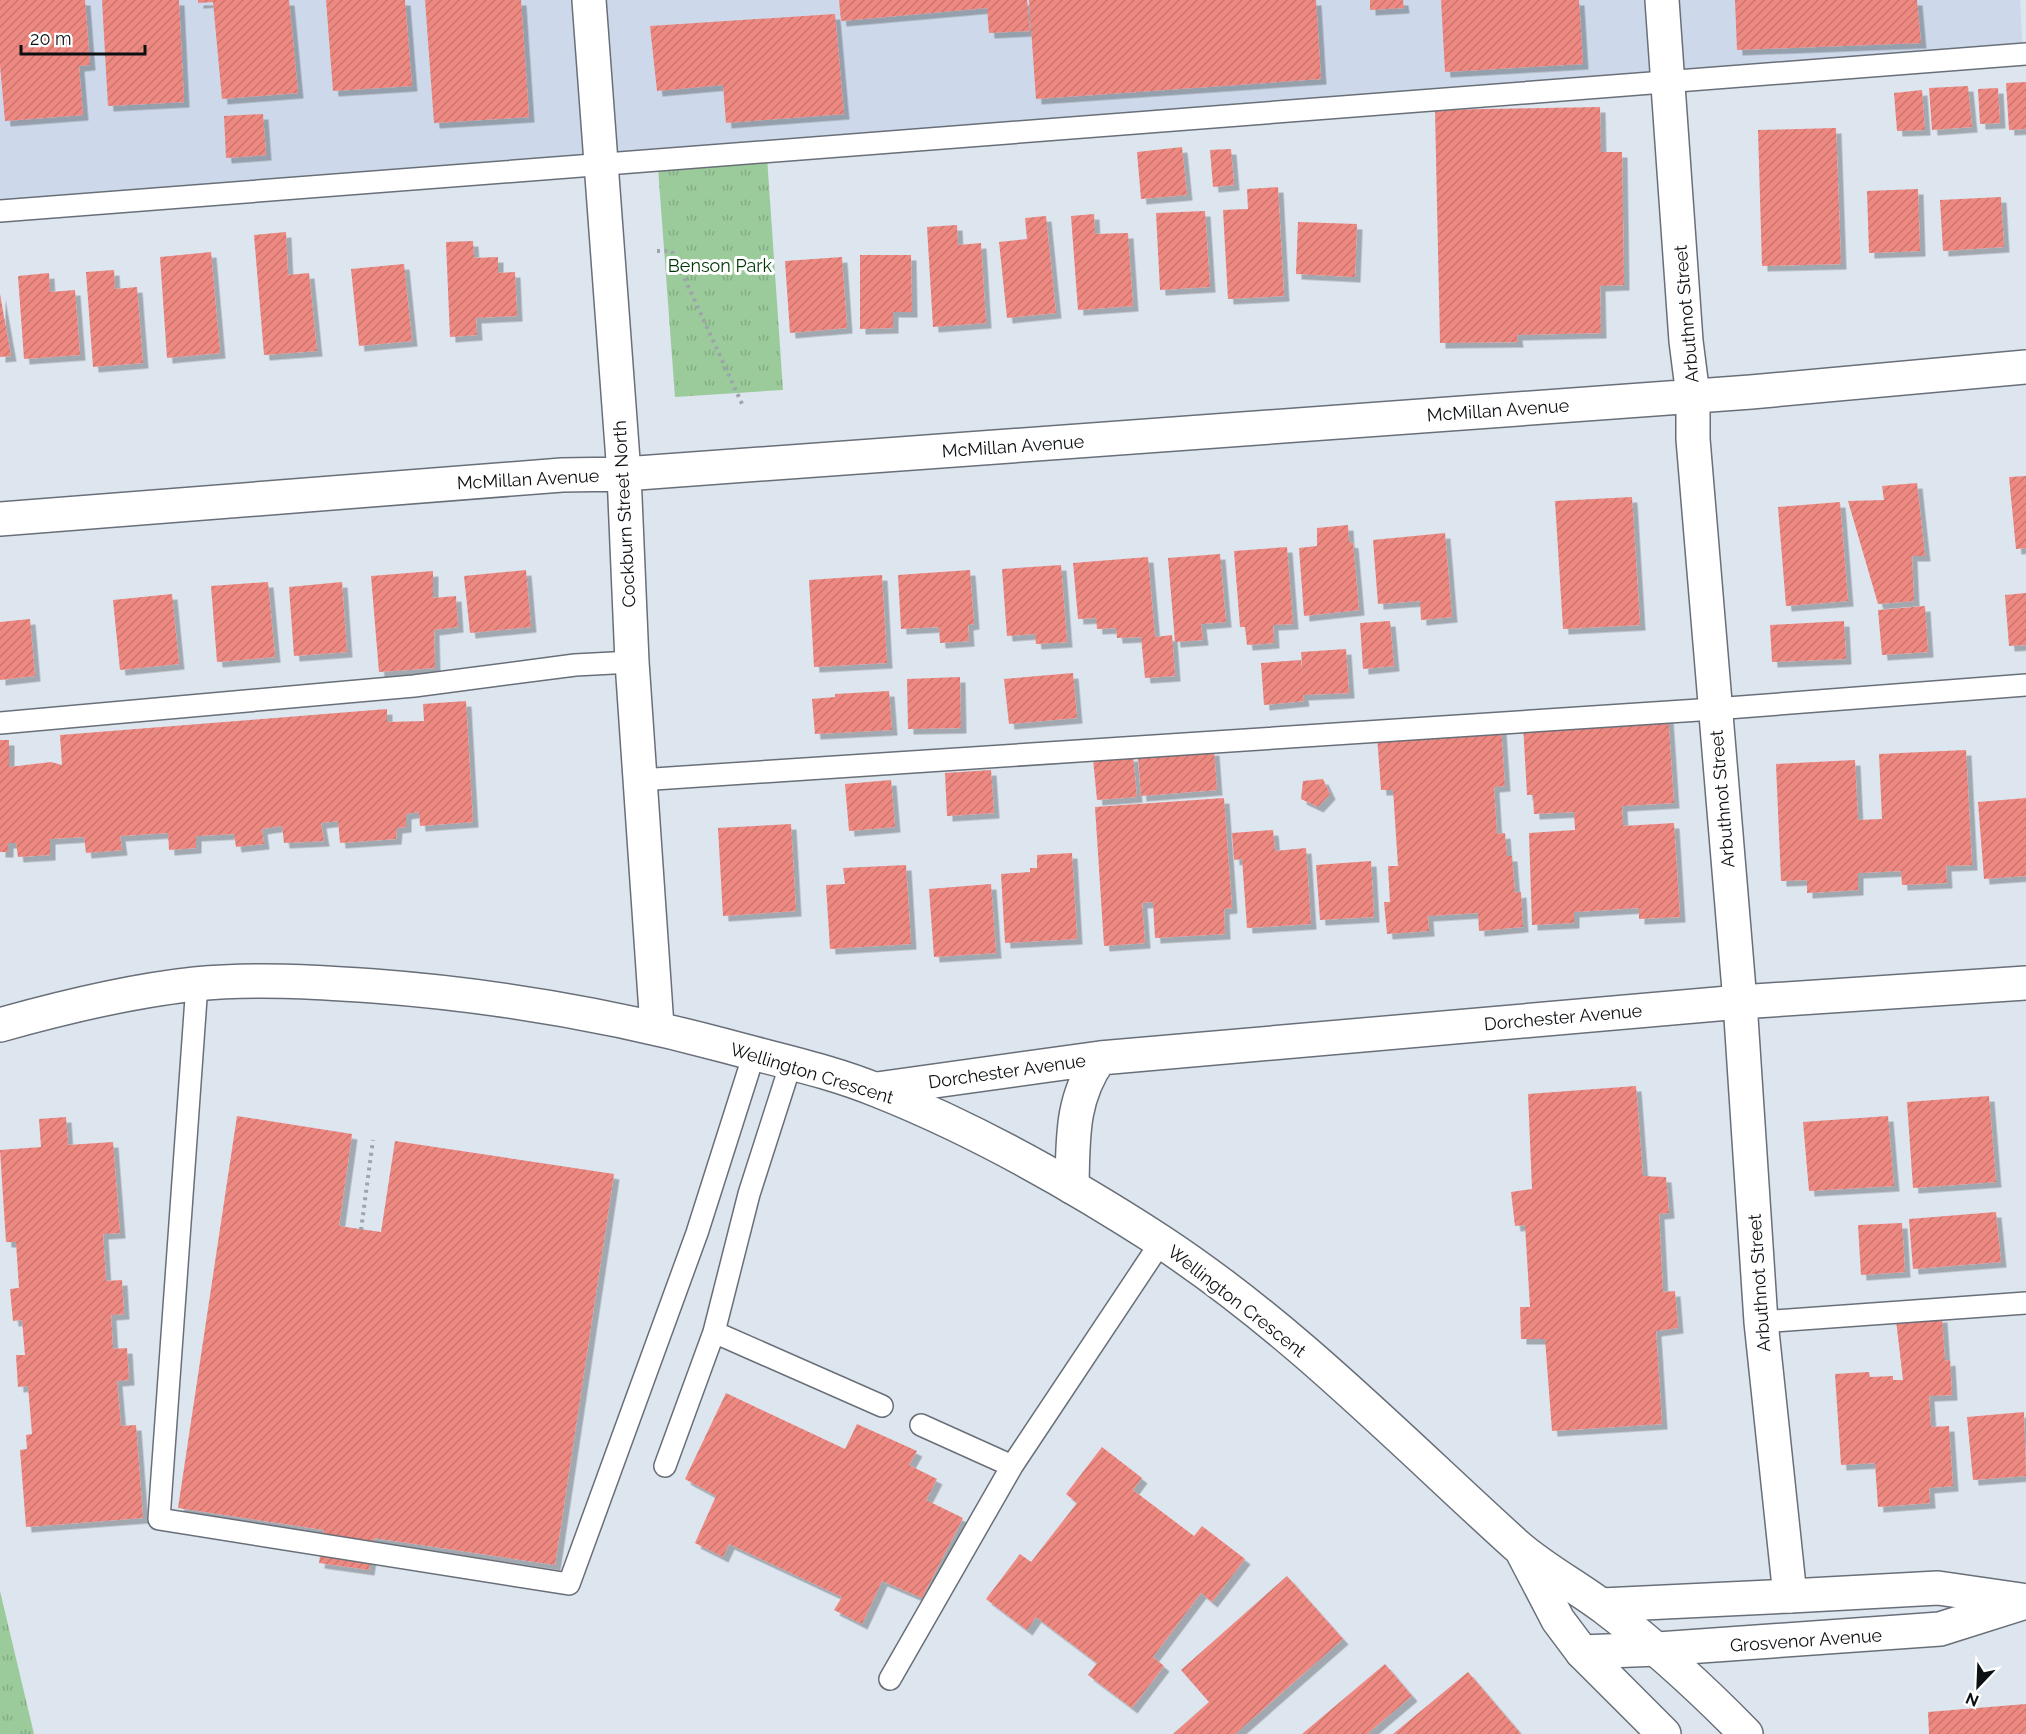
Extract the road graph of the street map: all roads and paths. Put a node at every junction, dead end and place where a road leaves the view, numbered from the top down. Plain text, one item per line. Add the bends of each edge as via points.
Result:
1 (589, 0) edge
2 (1662, 0) edge
3 (2026, 54) edge
4 (1667, 81) junction
5 (600, 164) junction
6 (0, 211) edge
7 (657, 251) dead end
8 (2026, 367) edge
9 (1693, 396) junction
10 (743, 406) dead end
11 (624, 474) junction
12 (0, 519) edge
13 (632, 662) junction
14 (2026, 685) edge
15 (1714, 709) junction
16 (0, 723) edge
17 (639, 780) junction
18 (2026, 983) edge
19 (197, 984) junction
20 (1740, 1002) junction
21 (0, 1025) edge
22 (657, 1028) junction
23 (754, 1054) junction
24 (1100, 1058) junction
25 (791, 1064) junction
26 (877, 1089) junction
27 (373, 1140) dead end
28 (1072, 1187) junction
29 (361, 1230) dead end
30 (1161, 1242) junction
31 (2026, 1303) edge
32 (1761, 1322) junction
33 (714, 1332) junction
34 (882, 1406) dead end
35 (921, 1425) dead end
36 (665, 1466) dead end
37 (1012, 1466) junction
38 (1521, 1549) junction
39 (1790, 1596) junction
40 (2026, 1601) edge
41 (1602, 1605) junction
42 (1658, 1649) junction
43 (1582, 1652) junction
44 (890, 1679) dead end
45 (1664, 1734) edge
46 (1746, 1734) edge

1 - 5 street, Cockburn Street North
2 - 4 street, Arbuthnot Street
3 - 4 lane
4 - 5 lane
4 - 9 street, Arbuthnot Street
5 - 6 lane
5 - 11 street, Cockburn Street North
7 - 10 path via 672,251
8 - 9 street, McMillan Avenue
9 - 11 street, McMillan Avenue
9 - 15 street, Arbuthnot Street
11 - 12 street, McMillan Avenue via 562,475
11 - 13 street, Cockburn Street North
13 - 16 lane
13 - 17 street, Cockburn Street North
14 - 15 lane
15 - 17 lane
15 - 20 street, Arbuthnot Street
17 - 22 street, Cockburn Street North
18 - 20 street, Dorchester Avenue
19 - 21 street, Wellington Crescent via 117,996
19 - 22 street, Wellington Crescent via 304,981 481,995
19 - 23 lane via 159,1519 569,1584 697,1233
20 - 24 street, Dorchester Avenue
20 - 32 street, Arbuthnot Street
22 - 23 street, Wellington Crescent
23 - 25 street, Wellington Crescent
24 - 26 street, Dorchester Avenue
24 - 28 street, Dorchester Avenue via 1078,1097
25 - 26 street, Wellington Crescent
25 - 33 lane via 749,1194
26 - 28 street, Wellington Crescent
27 - 29 path
28 - 30 street, Wellington Crescent
30 - 37 lane
30 - 38 street, Wellington Crescent via 1285,1335
31 - 32 lane
32 - 39 street, Arbuthnot Street
33 - 34 lane
33 - 36 lane
35 - 37 lane
37 - 44 lane
38 - 41 street, Wellington Crescent
38 - 43 street, Wellington Crescent via 1558,1620
39 - 40 street, Grosvenor Avenue via 1938,1588
39 - 41 street, Grosvenor Avenue
40 - 42 street, Grosvenor Avenue via 1940,1629
41 - 42 street, Wellington Crescent
42 - 43 street, Grosvenor Avenue
42 - 46 street, Wellington Crescent
43 - 45 street, Wellington Crescent

